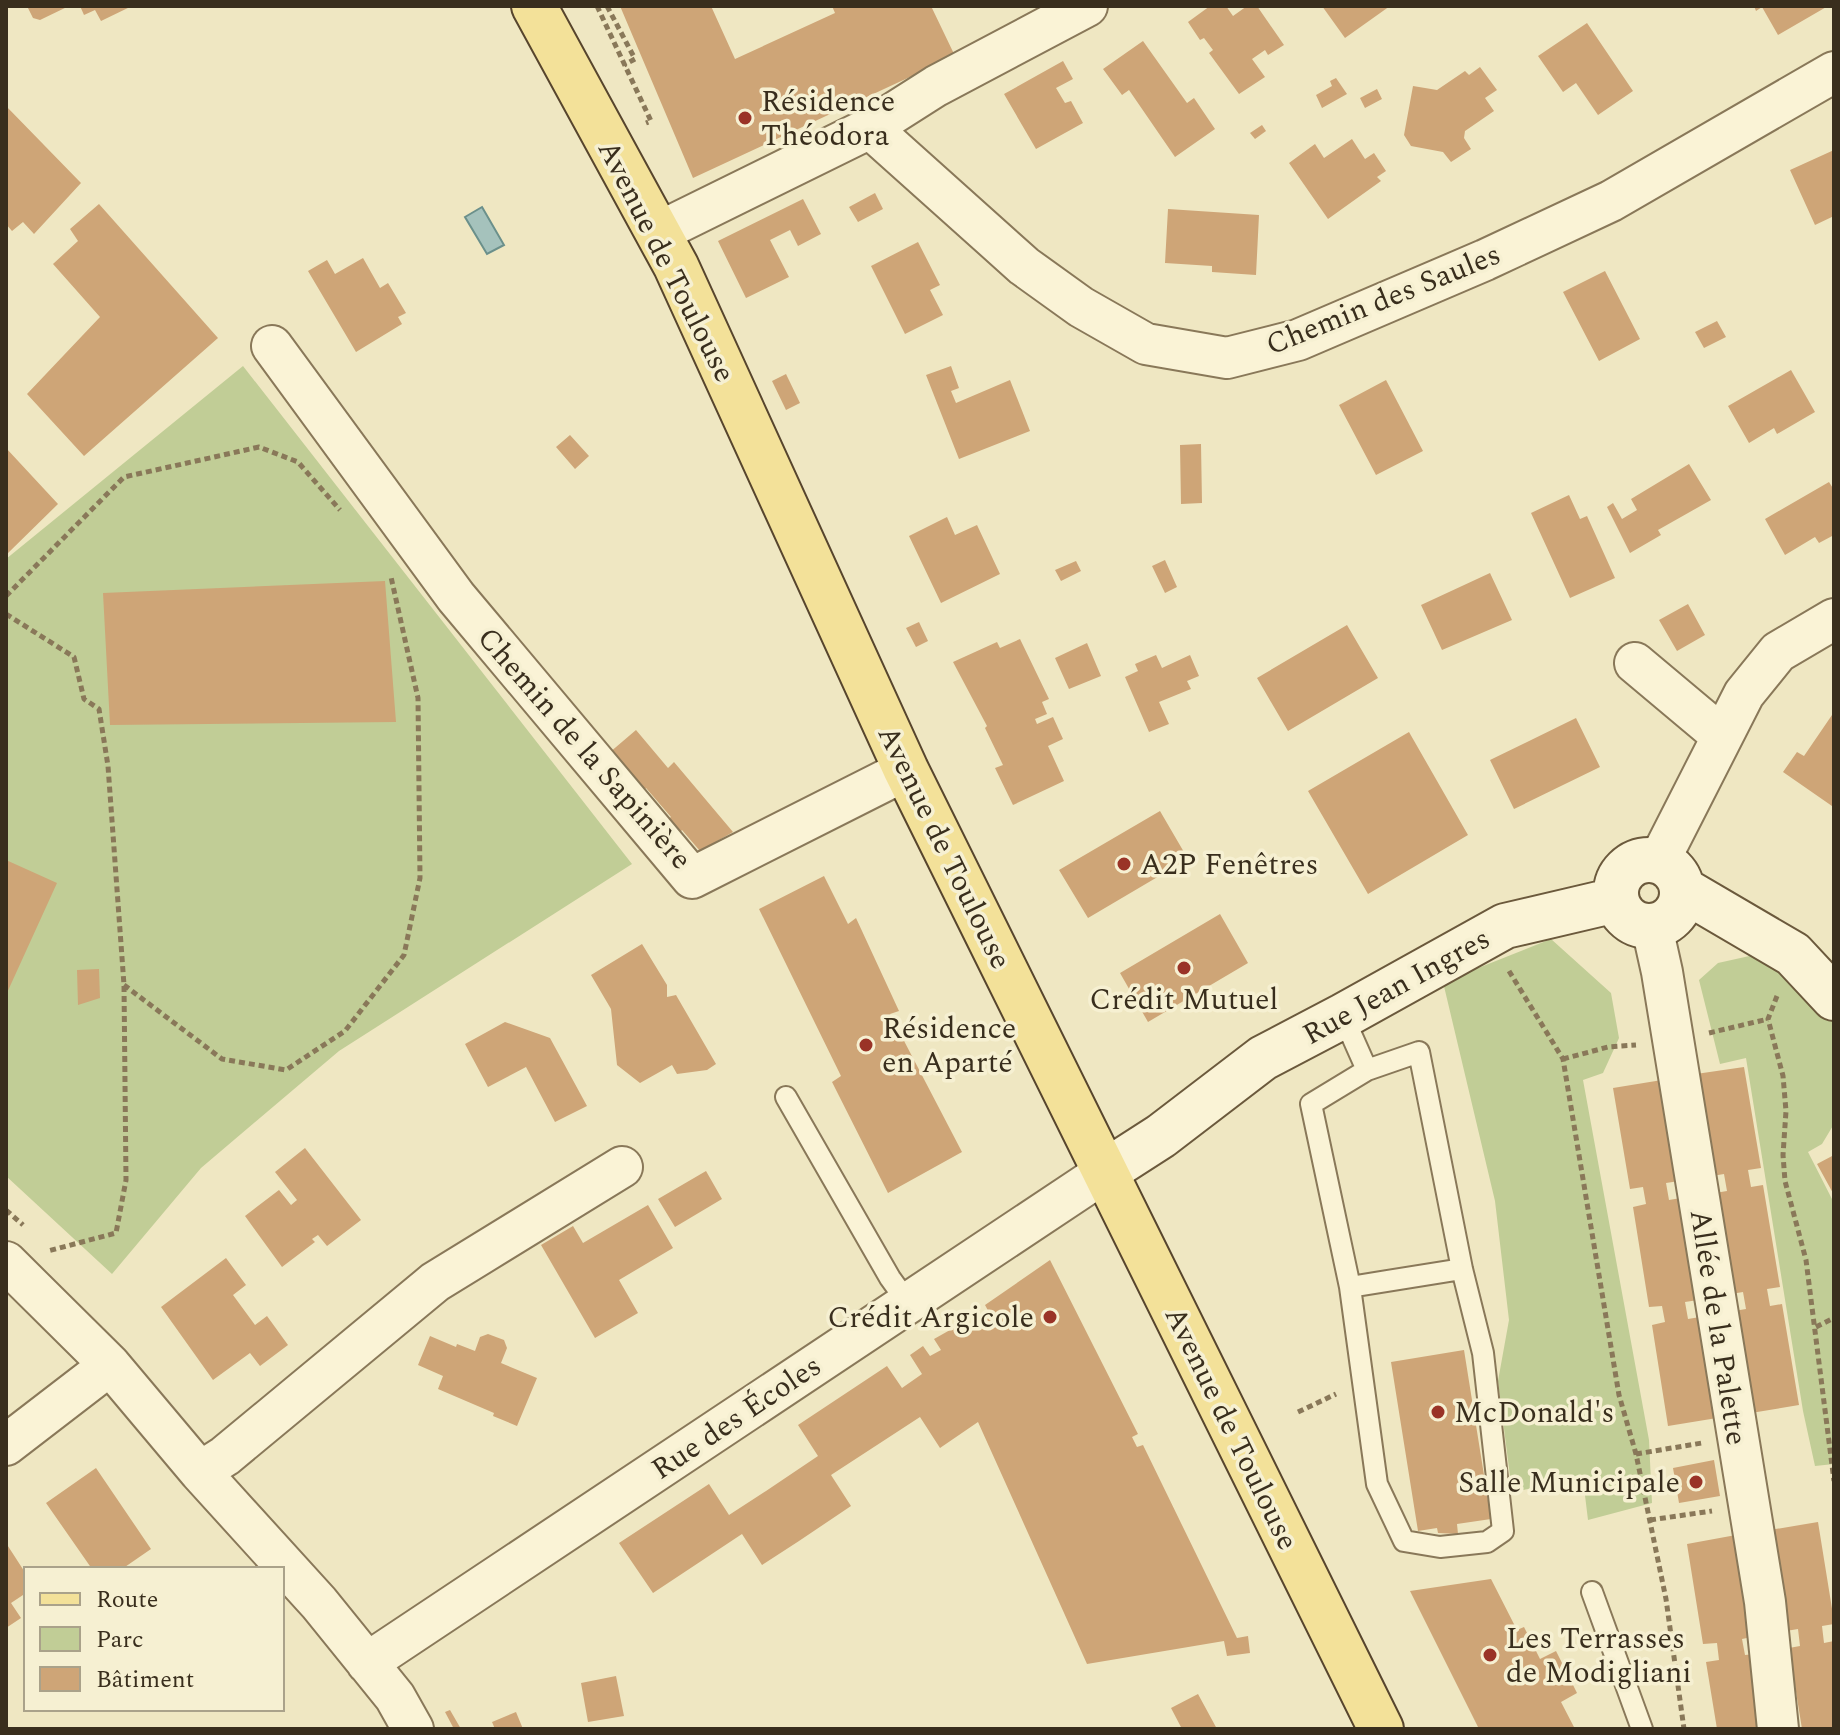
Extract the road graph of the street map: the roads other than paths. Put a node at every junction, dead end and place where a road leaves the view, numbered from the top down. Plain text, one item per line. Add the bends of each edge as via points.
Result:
1 (534, 6) edge
2 (1087, 6) edge
3 (1834, 72) edge
4 (870, 128) junction
5 (657, 233) junction
6 (272, 346) dead end
7 (1834, 619) edge
8 (1635, 663) dead end
9 (1722, 736) junction
10 (906, 770) junction
11 (1671, 875) junction
12 (1616, 900) junction
13 (1652, 927) junction
14 (1834, 998) edge
15 (1343, 1016) junction
16 (1367, 1070) junction
17 (786, 1097) dead end
18 (1097, 1155) junction
19 (622, 1167) dead end
20 (1462, 1269) junction
21 (16, 1271) edge
22 (1350, 1287) junction
23 (908, 1303) junction
24 (110, 1365) junction
25 (6, 1445) edge
26 (200, 1472) junction
27 (1592, 1592) dead end
28 (367, 1663) junction
29 (413, 1729) edge
30 (1381, 1729) edge
31 (1642, 1729) edge
32 (1778, 1729) edge

1 - 5 main road, Avenue de Toulouse
2 - 4 street via 936,86
3 - 4 street, Chemin des Saules via 1611,201 1298,340 1227,358 1146,344 1081,307 1024,266
4 - 5 street
5 - 10 main road, Avenue de Toulouse
6 - 10 street, Chemin de la Sapinière via 403,556 456,597 692,878
7 - 9 street via 1778,652 1744,694
8 - 9 street
9 - 11 street
10 - 18 main road, Avenue de Toulouse
11 - 12 street via 1648,860 1636,862 1626,868 1615,888
11 - 13 street via 1680,906 1666,922
11 - 14 street via 1793,954
12 - 13 street via 1634,924
12 - 15 street, Rue Jean Ingres via 1505,926
13 - 32 street, Allée de la Palette via 1765,1602
15 - 16 lane
15 - 18 street, Rue Jean Ingres via 1263,1058 1161,1136
16 - 20 lane via 1419,1052
16 - 22 lane via 1311,1104
17 - 23 lane
18 - 23 street, Rue des Écoles
18 - 30 main road, Avenue de Toulouse
19 - 26 street via 435,1282
20 - 22 lane
20 - 22 lane via 1483,1353 1503,1531 1487,1542 1440,1547 1404,1541 1377,1484
21 - 24 street
23 - 28 street, Rue des Écoles
24 - 25 street
24 - 26 street
26 - 28 street
27 - 31 lane
28 - 29 street

